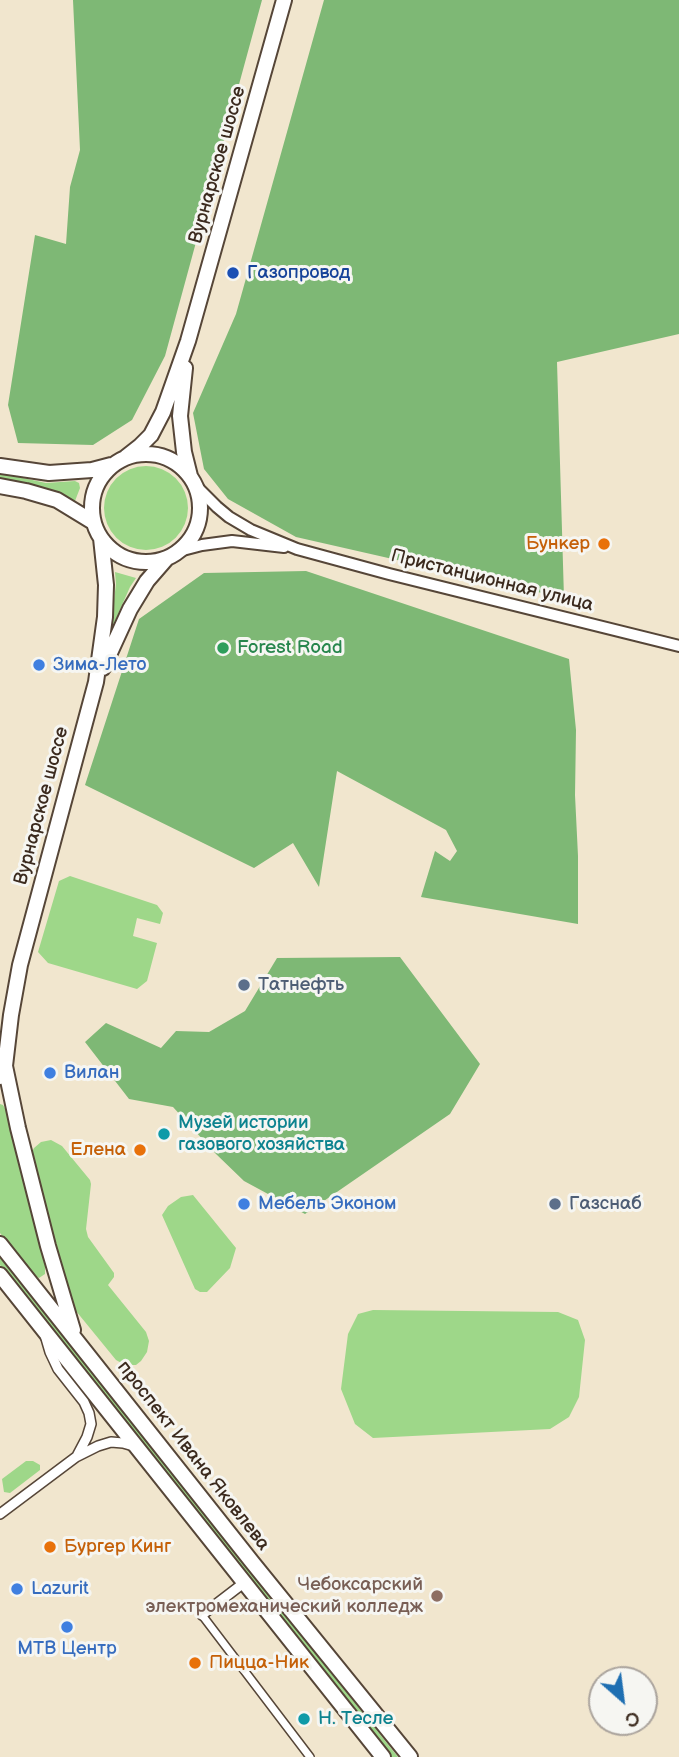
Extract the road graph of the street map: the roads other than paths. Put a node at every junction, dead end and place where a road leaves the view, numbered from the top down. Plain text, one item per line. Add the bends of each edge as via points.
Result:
1 (284, 0) edge
2 (188, 341) junction
3 (121, 460) junction
4 (0, 466) edge
5 (192, 480) junction
6 (0, 486) edge
7 (93, 522) junction
8 (102, 537) junction
9 (297, 549) junction
10 (173, 555) junction
11 (679, 646) edge
12 (96, 682) junction
13 (2, 1071) edge
14 (0, 1244) edge
15 (0, 1275) edge
16 (44, 1330) junction
17 (75, 1338) junction
18 (137, 1447) junction
19 (76, 1457) junction
20 (0, 1514) edge
21 (245, 1582) junction
22 (202, 1615) joint
23 (310, 1757) edge
24 (383, 1757) edge
25 (410, 1757) edge

1 - 2 main road, Вурнарское шоссе
2 - 3 main road, Вурнарское шоссе via 163,412 141,446
2 - 5 main road, Вурнарское шоссе via 180,415
3 - 4 main road via 92,470 49,473
3 - 5 main road via 156,455 181,466
3 - 7 main road via 95,488
5 - 9 street, Пристанционная улица via 229,517
5 - 10 main road via 201,515 190,541
6 - 7 main road via 57,500
7 - 8 main road
8 - 10 main road via 112,550 136,561
8 - 12 main road, Вурнарское шоссе via 105,617
9 - 10 street, Пристанционная улица via 232,541
9 - 11 street, Пристанционная улица
10 - 12 main road, Вурнарское шоссе via 147,581 130,608
12 - 13 main road, Вурнарское шоссе via 20,965
13 - 17 main road, Вурнарское шоссе
14 - 17 main road, проспект Ивана Яковлева
15 - 16 main road, проспект Ивана Яковлева
16 - 18 main road, проспект Ивана Яковлева
16 - 19 street via 58,1369 89,1413 91,1424
17 - 25 main road, проспект Ивана Яковлева
18 - 19 street via 111,1442
18 - 21 main road, проспект Ивана Яковлева
19 - 20 street
21 - 22 street
21 - 24 main road, проспект Ивана Яковлева
22 - 23 street

